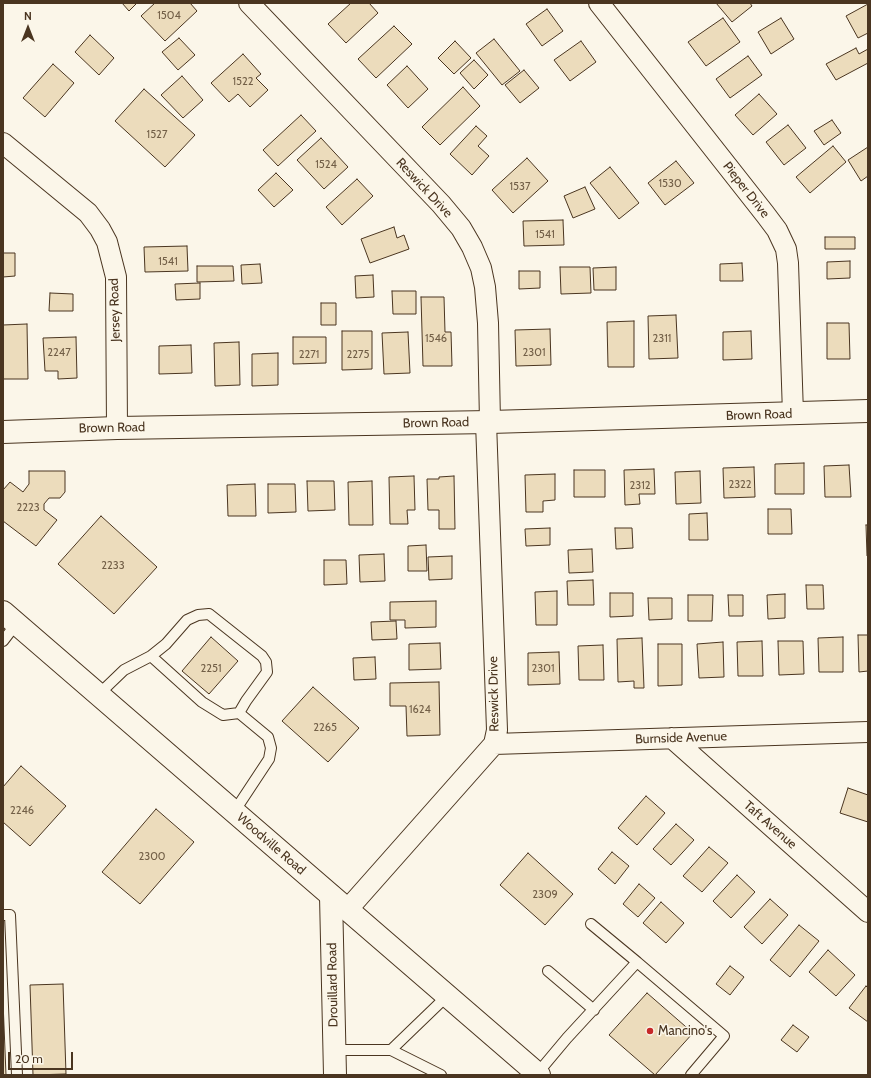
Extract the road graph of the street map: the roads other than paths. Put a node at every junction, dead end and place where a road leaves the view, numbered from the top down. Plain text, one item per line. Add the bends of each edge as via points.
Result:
1 (249, 3) edge
2 (599, 3) edge
3 (3, 143) edge
4 (868, 411) edge
5 (793, 414) junction
6 (488, 422) junction
7 (117, 428) junction
8 (3, 432) edge
9 (8, 626) edge
10 (151, 656) junction
11 (98, 695) junction
12 (239, 713) junction
13 (868, 732) edge
14 (672, 738) junction
15 (494, 744) junction
16 (234, 812) junction
17 (339, 903) junction
18 (868, 912) edge
19 (3, 915) edge
20 (591, 924) dead end
21 (637, 962) junction
22 (548, 970) dead end
23 (447, 996) junction
24 (594, 1010) junction
25 (335, 1050) junction
26 (391, 1050) junction
27 (537, 1074) edge
28 (17, 1075) edge
29 (335, 1075) edge
30 (441, 1075) edge
31 (691, 1075) edge

1 - 6 street, Reswick Drive via 441,204 472,247 481,268 485,287
2 - 5 street, Pieper Drive via 777,230 786,249
3 - 7 street, Jersey Road via 88,213 107,242 116,277
4 - 5 street, Brown Road
5 - 6 street, Brown Road
6 - 7 street, Brown Road
6 - 15 street, Reswick Drive via 497,730
7 - 8 street, Brown Road
9 - 11 street, Woodville Road
10 - 11 lane via 124,670
10 - 12 lane via 202,702 223,715
10 - 12 lane via 166,644 187,620 209,614 262,656 266,662 267,672
11 - 16 street, Woodville Road
12 - 16 lane via 268,737 271,748 269,759
13 - 14 street, Burnside Avenue
14 - 15 street, Burnside Avenue
14 - 18 street, Taft Avenue
15 - 17 street, Reswick Drive
16 - 17 street, Woodville Road
17 - 23 street, Woodville Road
17 - 25 street, Drouillard Road
19 - 28 lane via 10,914
20 - 21 lane
21 - 24 lane
21 - 31 lane via 724,1036
22 - 24 lane
23 - 26 lane
23 - 27 street, Woodville Road
24 - 27 lane
25 - 26 lane
25 - 29 street, Drouillard Road
26 - 30 lane

